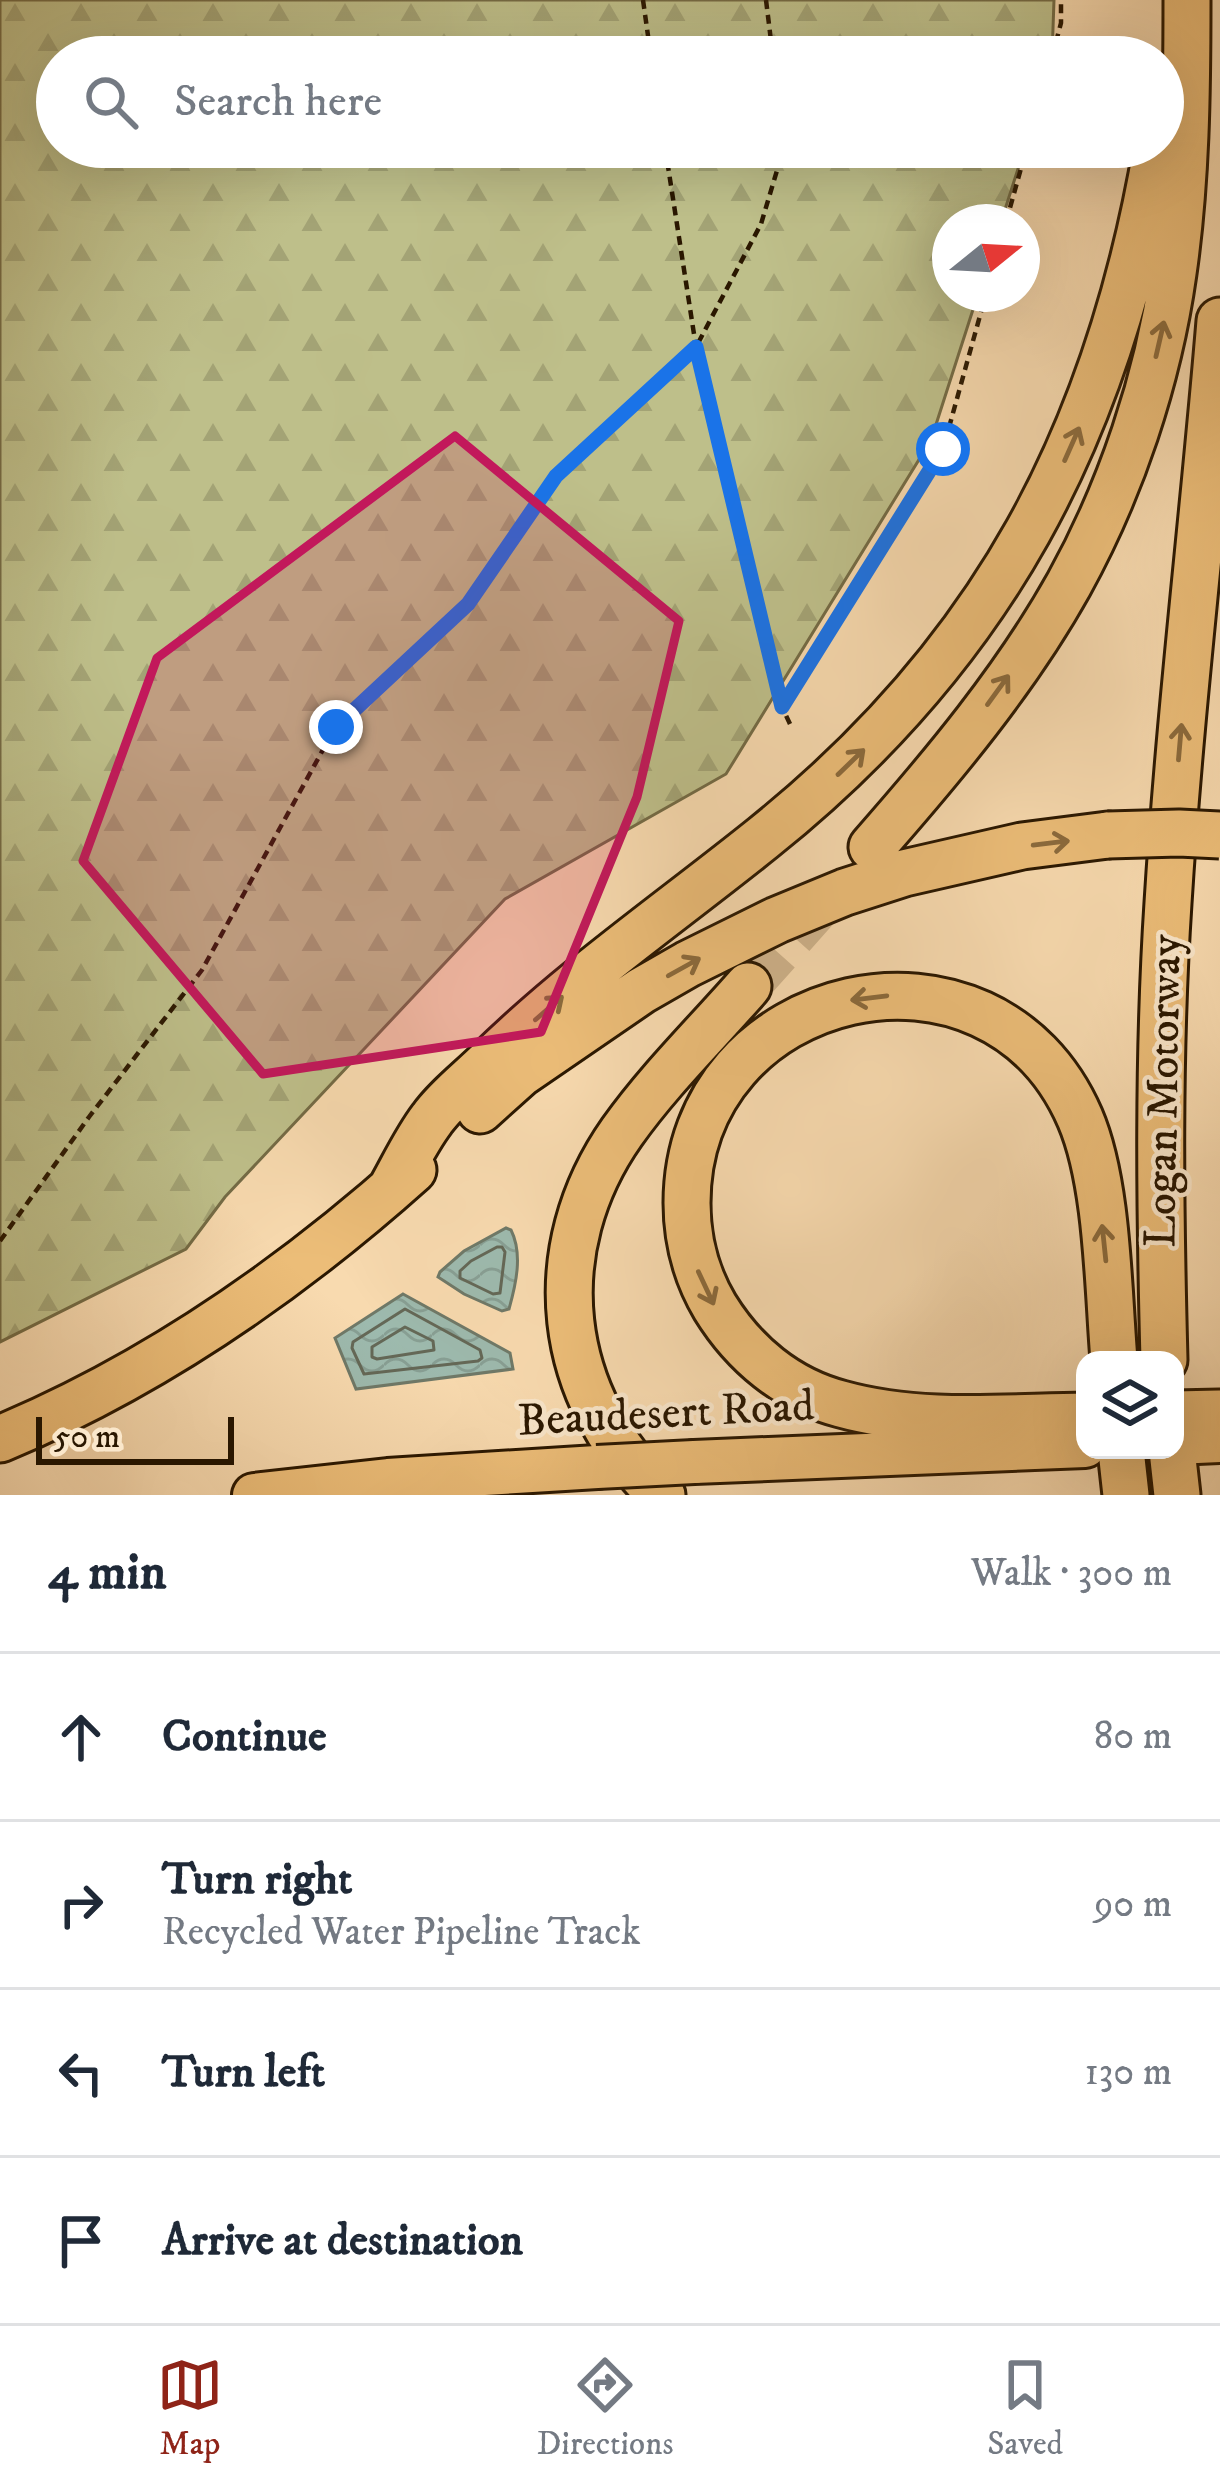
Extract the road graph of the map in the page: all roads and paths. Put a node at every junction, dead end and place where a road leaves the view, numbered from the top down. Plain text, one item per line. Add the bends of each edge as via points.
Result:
1 (643, 0) edge
2 (766, 0) edge
3 (1061, 0) edge
4 (1169, 0) edge
5 (1187, 0) edge
6 (648, 36) edge
7 (770, 36) edge
8 (1058, 36) edge
9 (1167, 36) edge
10 (1184, 160) edge
11 (668, 168) edge
12 (778, 168) edge
13 (1021, 168) edge
14 (1154, 168) edge
15 (1183, 168) edge
16 (1011, 204) edge
17 (981, 312) edge
18 (1220, 321) edge
19 (696, 347) junction
20 (782, 707) junction
21 (790, 724) dead end
22 (1220, 835) edge
23 (872, 847) dead end
24 (748, 986) tunnel mouth
25 (391, 1190) junction
26 (0, 1241) edge
27 (1113, 1351) edge
28 (1164, 1351) edge
29 (1220, 1413) edge
30 (1184, 1414) edge
31 (1064, 1431) edge
32 (0, 1439) edge
33 (1220, 1441) edge
34 (1184, 1445) edge
35 (1122, 1459) edge
36 (1174, 1459) edge
37 (254, 1495) edge
38 (662, 1495) edge
39 (1126, 1495) edge
40 (1177, 1495) edge

1 - 6 path
2 - 7 path
3 - 8 path
4 - 9 highway
10 -> 5 highway
11 - 19 path
12 - 19 path via 761,224
13 - 16 path
25 -> 14 highway via 433,1117 505,1046 835,777 910,700 976,615 1018,551 1087,411 1131,275
23 -> 15 highway via 955,748 1069,583 1147,394 1173,277
17 - 20 path via 943,449
28 -> 18 highway, Logan Motorway via 1167,909
19 - 20 path
19 - 26 path via 556,476 468,604 336,727 202,970
20 - 21 path
25 -> 22 highway, bridge via 520,1074 641,991 845,892 1022,846 1108,835
24 - 38 highway via 620,1135 580,1217 571,1258 572,1336 587,1389 627,1460
25 - 32 highway via 190,1341
27 -> 31 highway via 1092,1150 1067,1092 998,1022 936,998 852,999 775,1032 716,1095 687,1180 689,1241 710,1299 750,1353 808,1394 839,1404
29 - 30 highway
31 - 37 highway, Beaudesert Road, bridge
33 - 34 highway
35 - 39 highway
36 - 40 highway

